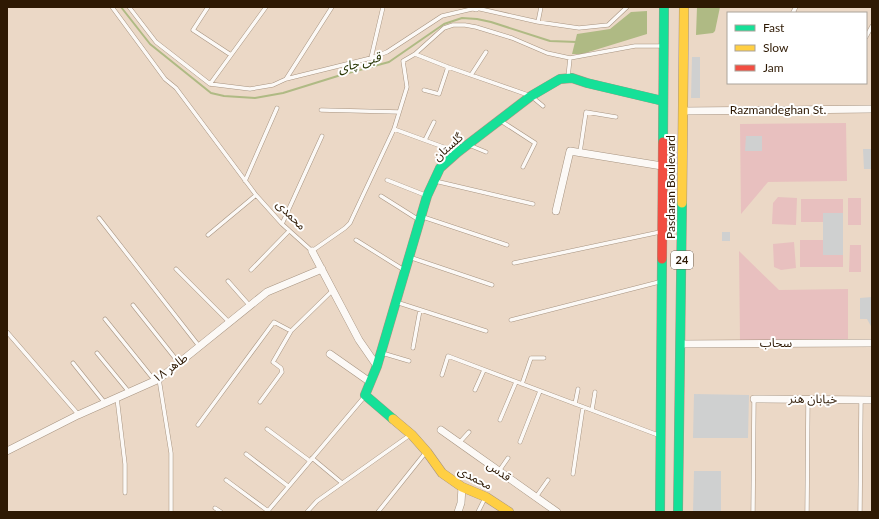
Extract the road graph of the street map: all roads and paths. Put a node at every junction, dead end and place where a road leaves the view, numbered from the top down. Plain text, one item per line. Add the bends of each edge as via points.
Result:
1 (112, 7) edge
2 (129, 7) edge
3 (266, 7) edge
4 (332, 7) edge
5 (383, 7) edge
6 (474, 7) edge
7 (541, 7) edge
8 (627, 7) edge
9 (664, 7) edge
10 (684, 7) edge
11 (208, 8) edge
12 (538, 22) junction
13 (872, 26) edge
14 (867, 35) edge
15 (663, 46) junction
16 (486, 52) dead end
17 (415, 54) junction
18 (231, 55) junction
19 (371, 58) junction
20 (570, 58) junction
21 (448, 68) junction
22 (471, 75) junction
23 (568, 77) junction
24 (286, 79) junction
25 (210, 84) junction
26 (424, 90) dead end
27 (531, 96) junction
28 (663, 101) junction
29 (543, 106) dead end
30 (277, 108) dead end
31 (872, 109) edge
32 (320, 110) dead end
33 (683, 111) junction
34 (399, 112) junction
35 (616, 117) dead end
36 (500, 120) junction
37 (434, 122) dead end
38 (394, 129) junction
39 (322, 136) dead end
40 (425, 140) junction
41 (468, 145) junction
42 (458, 152) junction
43 (486, 152) dead end
44 (580, 152) junction
45 (662, 166) junction
46 (523, 167) dead end
47 (388, 180) dead end
48 (434, 180) junction
49 (245, 181) junction
50 (256, 195) junction
51 (381, 196) dead end
52 (427, 196) junction
53 (533, 204) dead end
54 (556, 211) dead end
55 (99, 218) dead end
56 (420, 218) junction
57 (282, 224) junction
58 (289, 231) junction
59 (662, 232) junction
60 (208, 234) dead end
61 (356, 240) dead end
62 (507, 245) dead end
63 (312, 251) junction
64 (409, 257) junction
65 (514, 263) dead end
66 (176, 269) dead end
67 (251, 270) dead end
68 (322, 270) junction
69 (405, 271) junction
70 (228, 281) dead end
71 (662, 282) junction
72 (492, 285) dead end
73 (332, 291) junction
74 (396, 302) junction
75 (133, 305) dead end
76 (250, 306) junction
77 (420, 310) junction
78 (105, 319) dead end
79 (511, 320) dead end
80 (228, 322) junction
81 (290, 330) junction
82 (486, 331) dead end
83 (7, 332) edge
84 (872, 343) edge
85 (680, 344) junction
86 (199, 346) junction
87 (413, 348) dead end
88 (97, 353) dead end
89 (381, 353) junction
90 (330, 354) dead end
91 (544, 358) dead end
92 (409, 361) dead end
93 (72, 363) dead end
94 (179, 363) junction
95 (377, 366) junction
96 (484, 370) junction
97 (442, 375) dead end
98 (157, 380) junction
99 (370, 382) junction
100 (516, 382) junction
101 (522, 384) junction
102 (578, 389) dead end
103 (475, 390) dead end
104 (540, 391) junction
105 (595, 392) dead end
106 (129, 393) junction
107 (365, 395) junction
108 (117, 398) junction
109 (754, 399) joint
110 (808, 399) junction
111 (862, 400) junction
112 (872, 400) edge
113 (260, 402) dead end
114 (105, 403) junction
115 (575, 404) junction
116 (582, 407) junction
117 (592, 410) junction
118 (78, 415) junction
119 (500, 420) dead end
120 (198, 425) dead end
121 (267, 429) dead end
122 (441, 430) dead end
123 (469, 432) dead end
124 (412, 434) junction
125 (661, 436) junction
126 (520, 442) dead end
127 (459, 443) junction
128 (7, 451) edge
129 (427, 452) junction
130 (246, 454) dead end
131 (508, 458) dead end
132 (311, 459) junction
133 (499, 471) junction
134 (573, 474) dead end
135 (226, 480) dead end
136 (548, 480) dead end
137 (342, 483) junction
138 (288, 486) junction
139 (462, 487) junction
140 (125, 492) dead end
141 (486, 497) junction
142 (536, 497) junction
143 (215, 508) dead end
144 (267, 511) edge
145 (171, 512) edge
146 (221, 512) edge
147 (307, 512) edge
148 (378, 512) edge
149 (458, 512) edge
150 (478, 512) edge
151 (509, 512) edge
152 (558, 512) edge
153 (660, 512) edge
154 (678, 512) edge
155 (753, 512) edge
156 (807, 512) edge
157 (860, 512) edge

1 - 49 lane, محمدی
2 - 25 lane via 156,42
3 - 18 lane
4 - 24 lane
5 - 19 lane
6 - 12 lane
6 - 19 lane via 442,16 387,52
7 - 12 lane
8 - 12 lane via 608,25 579,28
9 - 15 main road, Pasdaran Boulevard / 24
10 - 33 main road, Pasdaran Boulevard / 24
11 - 18 lane via 193,30
13 - 14 lane
15 - 20 lane via 635,46
15 - 28 main road, Pasdaran Boulevard / 24
16 - 22 lane
17 - 20 lane via 444,28 464,25 512,38 547,53
17 - 21 lane
17 - 34 lane via 403,62 407,87
18 - 25 lane
19 - 24 lane
20 - 23 lane
21 - 22 lane
21 - 26 lane via 440,94
22 - 27 lane
23 - 27 main road, گلستان
23 - 28 main road
24 - 25 lane via 273,85 250,89
27 - 29 lane
27 - 36 main road, گلستان
28 - 45 main road, Pasdaran Boulevard / 24
30 - 49 lane
31 - 33 street, Razmandeghan St.
32 - 34 lane
33 - 85 main road, Pasdaran Boulevard / 24
34 - 38 lane
35 - 44 lane via 586,112
36 - 41 main road, گلستان
36 - 46 lane via 535,143
37 - 40 lane
38 - 40 lane
38 - 63 lane via 350,223
39 - 57 lane
40 - 42 lane
41 - 42 main road, گلستان
41 - 43 lane
42 - 48 main road, گلستان via 440,168
44 - 45 street
44 - 54 street via 570,151
45 - 59 main road, Pasdaran Boulevard / 24
47 - 52 lane
48 - 52 main road, گلستان
48 - 53 lane
49 - 50 lane, محمدی
50 - 57 lane, محمدی
50 - 60 lane
51 - 56 lane
52 - 56 main road, گلستان
55 - 86 lane
56 - 62 lane
56 - 64 main road, گلستان
57 - 58 lane, محمدی
58 - 63 lane, محمدی
58 - 67 lane
59 - 65 lane
59 - 71 main road, Pasdaran Boulevard / 24
61 - 69 lane
63 - 68 street, محمدی
64 - 69 main road, گلستان
64 - 72 lane
66 - 80 lane
68 - 73 street, محمدی
68 - 76 street, طاهر ۱۸ via 266,292
69 - 74 main road, گلستان
70 - 76 lane
71 - 79 lane
71 - 125 main road, Pasdaran Boulevard / 24
73 - 81 lane
73 - 95 street, محمدی via 359,340
74 - 77 lane
74 - 89 main road, گلستان
75 - 94 lane
76 - 80 street, طاهر ۱۸
77 - 82 lane
77 - 87 lane
78 - 98 lane
80 - 86 street, طاهر ۱۸
81 - 113 lane via 273,362 282,372
81 - 120 lane via 274,322
83 - 118 lane
84 - 85 street, سحاب
85 - 154 main road, Pasdaran Boulevard / 24
86 - 94 street, طاهر ۱۸
88 - 106 lane
89 - 92 lane
89 - 95 main road, گلستان
90 - 99 street
91 - 101 lane via 531,358
93 - 114 lane
94 - 98 street, طاهر ۱۸
95 - 99 main road, گلستان
96 - 97 lane via 448,356
96 - 100 lane
96 - 103 lane
98 - 106 street, طاهر ۱۸
98 - 145 lane via 171,453
99 - 107 main road, گلستان
100 - 101 lane
100 - 119 lane
101 - 104 lane
102 - 115 lane
104 - 115 lane
104 - 126 lane
105 - 117 lane
106 - 108 street, طاهر ۱۸
107 - 124 main road, محمدی
107 - 132 lane
108 - 114 street, طاهر ۱۸
108 - 140 lane via 126,464
109 - 110 street, خیابان هنر
109 - 155 lane
110 - 111 street, خیابان هنر
110 - 156 lane
111 - 112 street, خیابان هنر
111 - 157 lane
114 - 118 street, طاهر ۱۸
115 - 116 lane
116 - 117 lane
116 - 134 lane
117 - 125 lane
118 - 128 street, طاهر ۱۸
121 - 132 lane
122 - 127 street, قدس
123 - 127 lane
124 - 129 main road, محمدی
124 - 137 lane
125 - 153 main road, Pasdaran Boulevard / 24
127 - 133 street, قدس
129 - 139 main road, محمدی via 442,474
129 - 148 lane
130 - 138 lane
131 - 133 lane
132 - 137 lane
132 - 138 lane
133 - 142 street, قدس
135 - 144 lane
136 - 142 lane
137 - 147 lane via 317,501
138 - 144 lane
139 - 141 main road, محمدی
139 - 149 street
141 - 150 lane
141 - 151 main road, محمدی
142 - 152 street, قدس
143 - 146 lane

